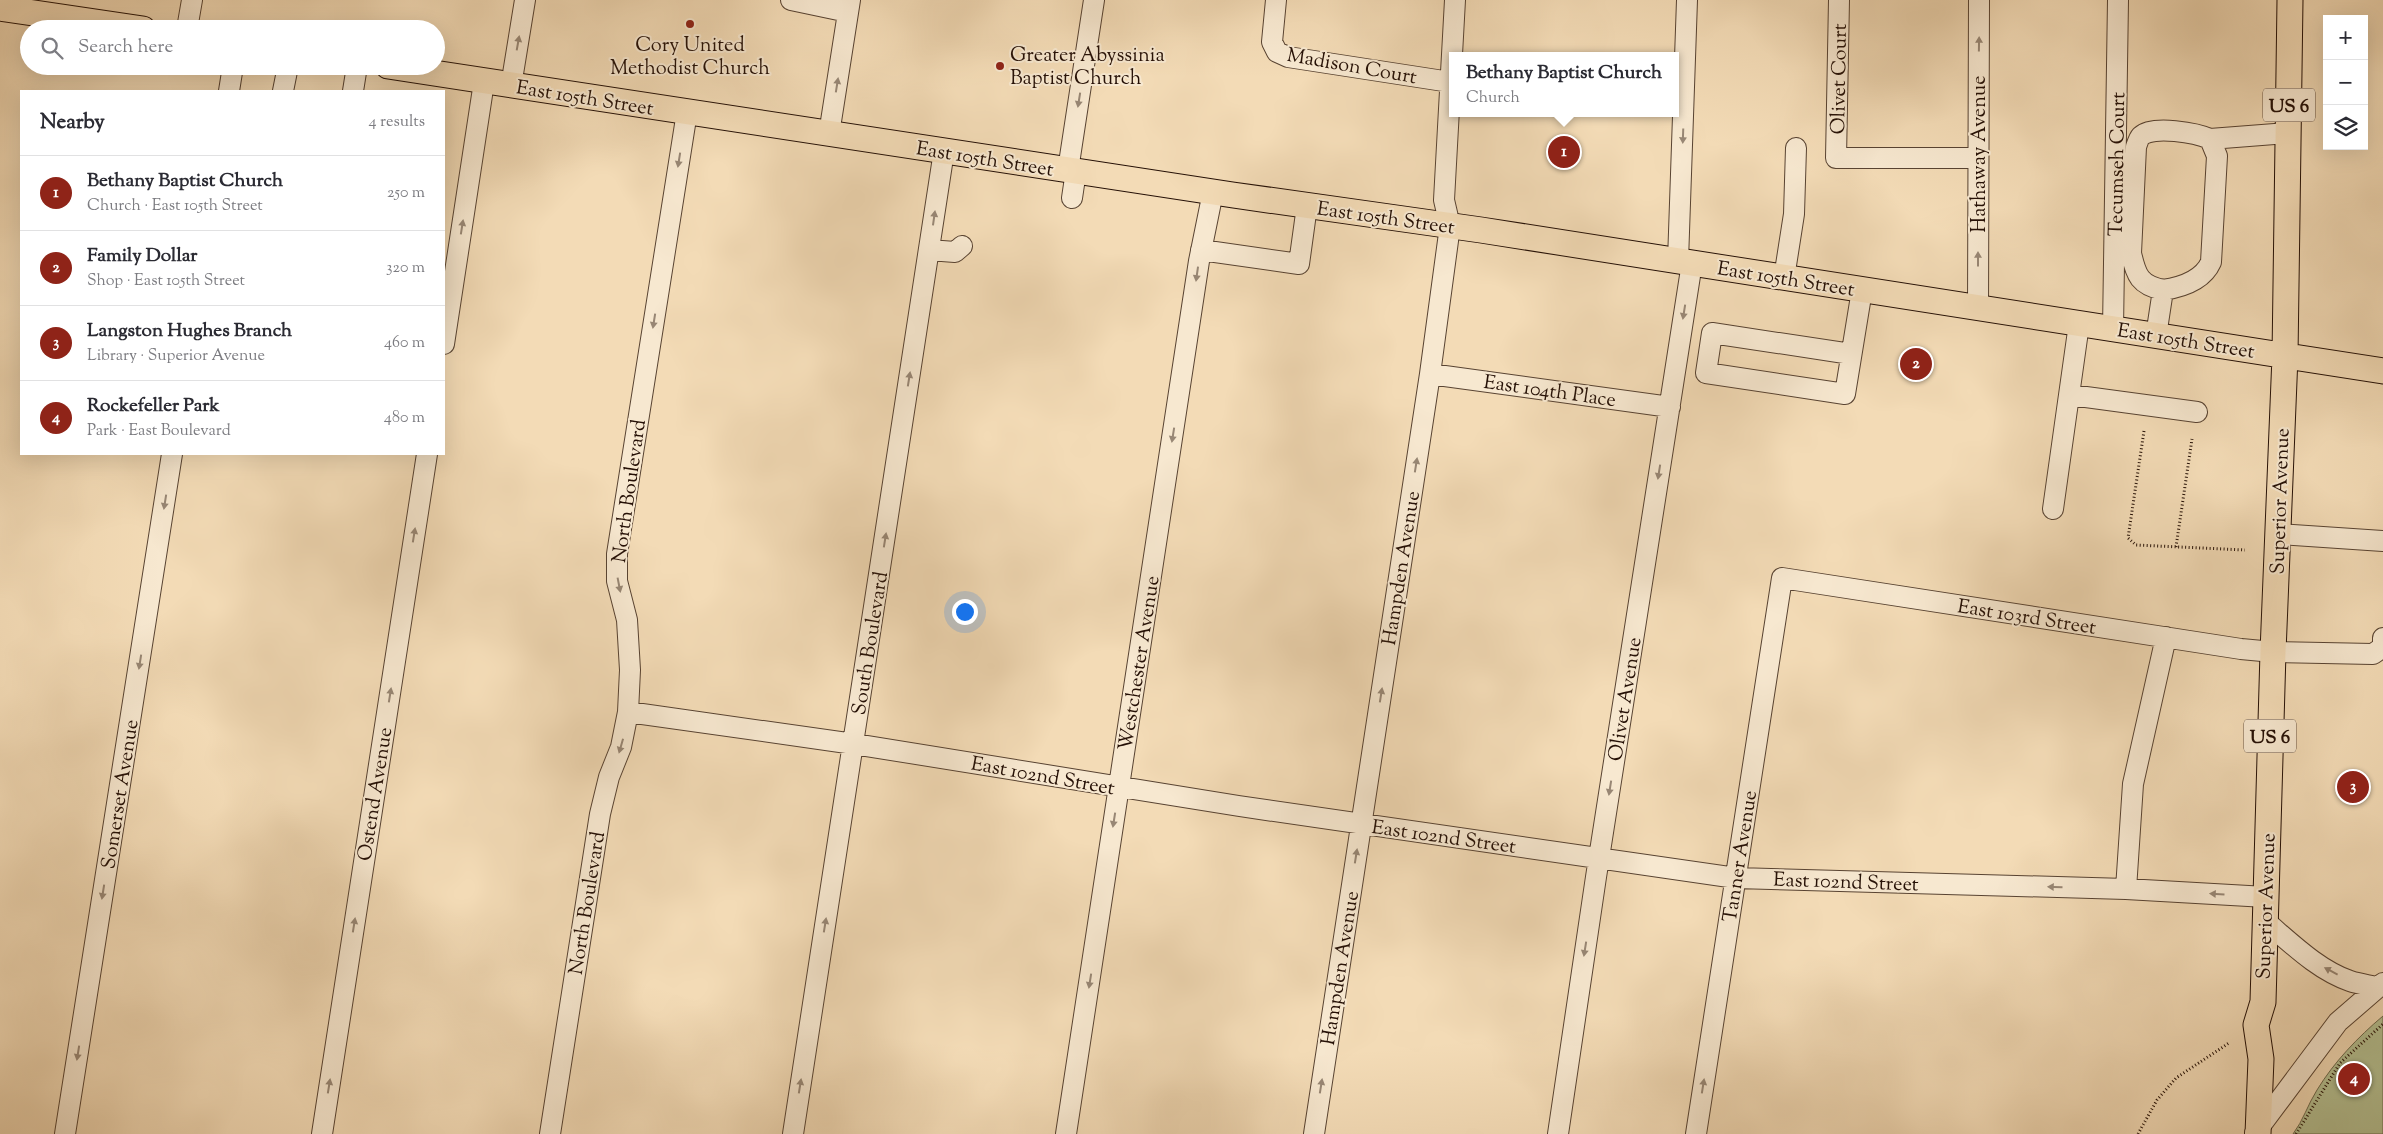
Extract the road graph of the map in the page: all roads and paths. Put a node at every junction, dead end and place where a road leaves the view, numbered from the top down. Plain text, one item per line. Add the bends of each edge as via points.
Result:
1 (192, 0) edge
2 (525, 0) edge
3 (791, 0) edge
4 (1094, 0) edge
5 (1276, 0) edge
6 (1455, 0) edge
7 (1687, 0) edge
8 (1839, 0) edge
9 (1979, 0) edge
10 (2118, 0) edge
11 (2290, 0) edge
12 (849, 6) edge
13 (0, 8) edge
14 (82, 20) edge
15 (189, 20) edge
16 (1452, 52) edge
17 (232, 75) edge
18 (286, 75) edge
19 (356, 75) edge
20 (442, 75) edge
21 (484, 82) junction
22 (1449, 82) edge
23 (511, 86) junction
24 (230, 90) edge
25 (283, 90) edge
26 (353, 90) edge
27 (1449, 102) edge
28 (686, 112) junction
29 (2288, 133) junction
30 (829, 134) junction
31 (2210, 139) junction
32 (1796, 148) dead end
33 (944, 151) junction
34 (1977, 158) junction
35 (1072, 171) junction
36 (1213, 192) junction
37 (1072, 198) dead end
38 (1307, 206) junction
39 (1450, 226) junction
40 (962, 246) dead end
41 (929, 250) junction
42 (1202, 250) junction
43 (1685, 262) junction
44 (1784, 278) junction
45 (1862, 290) junction
46 (2164, 290) junction
47 (1978, 308) junction
48 (2080, 324) junction
49 (2113, 329) junction
50 (2156, 336) junction
51 (445, 337) edge
52 (1678, 351) junction
53 (1851, 354) junction
54 (1708, 355) junction
55 (2285, 356) junction
56 (2383, 371) edge
57 (1430, 374) junction
58 (2071, 395) junction
59 (1670, 407) junction
60 (2197, 412) dead end
61 (2144, 431) dead end
62 (2192, 439) dead end
63 (172, 455) edge
64 (427, 455) edge
65 (2053, 509) dead end
66 (2278, 534) junction
67 (2383, 541) edge
68 (2176, 547) junction
69 (2245, 550) dead end
70 (1782, 578) joint
71 (2166, 637) junction
72 (2383, 638) edge
73 (2273, 652) junction
74 (628, 712) junction
75 (854, 744) junction
76 (1120, 788) junction
77 (1361, 824) junction
78 (1598, 858) junction
79 (1736, 878) junction
80 (2126, 889) junction
81 (2266, 909) junction
82 (2380, 985) edge
83 (2383, 1024) edge
84 (2229, 1043) dead end
85 (2257, 1133) edge
86 (65, 1134) edge
87 (322, 1134) edge
88 (550, 1134) edge
89 (793, 1134) edge
90 (1066, 1134) edge
91 (1314, 1134) edge
92 (1558, 1134) edge
93 (1696, 1134) edge
94 (2138, 1134) edge
95 (2296, 1134) edge

1 - 15 street
23 -> 2 street
3 - 12 street
4 -> 35 street
5 - 22 street, Madison Court via 1272,42 1277,52 1288,57
6 - 16 street, Hampden Avenue
7 -> 43 street, Olivet Avenue
8 - 34 street, Olivet Court via 1836,158
34 -> 9 street, Hathaway Avenue
10 - 49 street, Tecumseh Court
11 - 29 main road, Superior Avenue / US 6
30 -> 12 street
13 - 14 main road
17 - 24 street
18 - 25 street
19 - 26 street
20 - 21 main road, East 105th Street
21 - 23 main road, East 105th Street
51 -> 21 street
23 - 28 main road, East 105th Street
27 - 39 street, Hampden Avenue via 1444,200
28 - 30 main road, East 105th Street
28 -> 74 street, North Boulevard via 617,554 617,581 627,620 630,662
29 - 31 street
29 - 55 main road, Superior Avenue / US 6
30 - 33 main road, East 105th Street
31 - 46 street via 2217,156 2211,262 2198,279
31 - 46 street via 2198,133 2151,132 2141,136 2136,146 2131,253 2142,281 2149,287
32 - 44 street via 1794,214
33 - 35 main road, East 105th Street
41 -> 33 street, South Boulevard
47 -> 34 street, Hathaway Avenue
35 - 36 main road, East 105th Street
35 - 37 street
36 - 38 main road, East 105th Street
36 - 42 street, Westchester Avenue
38 - 39 main road, East 105th Street
38 - 42 street via 1299,264
39 - 43 main road, East 105th Street
39 - 57 street, Hampden Avenue
40 - 41 street via 955,252
75 -> 41 street, South Boulevard
42 -> 76 street, Westchester Avenue
43 - 44 main road, East 105th Street
43 -> 52 street, Olivet Avenue
44 - 45 main road, East 105th Street
45 - 47 main road, East 105th Street
45 - 53 street
46 - 50 street
47 - 48 main road, East 105th Street
48 - 49 main road, East 105th Street
48 - 58 street
49 - 50 main road, East 105th Street
50 - 55 main road, East 105th Street
52 - 54 street
52 - 59 street, Olivet Avenue
53 - 54 street via 1712,333
53 - 54 street via 1845,394 1706,373
55 - 56 main road, East 105th Street
55 - 66 main road, Superior Avenue / US 6
57 - 59 street, East 104th Place
77 -> 57 street, Hampden Avenue
58 - 60 street
58 - 65 street
59 -> 78 street, Olivet Avenue
61 - 68 path via 2128,538 2136,545
62 - 68 path
63 -> 86 street, Somerset Avenue
87 -> 64 street, Ostend Avenue
66 - 67 street
66 - 73 main road, Superior Avenue / US 6
68 - 69 path
70 - 71 street, East 103rd Street
70 - 79 street, Tanner Avenue
71 - 73 street, East 103rd Street
71 - 80 street via 2133,784
72 - 73 street, East 103rd Street via 2383,647 2373,654
73 - 81 main road, Superior Avenue / US 6
74 - 75 street, East 102nd Street
74 -> 88 street, North Boulevard via 621,747 600,814
75 - 76 street, East 102nd Street
89 -> 75 street, South Boulevard
76 - 77 street, East 102nd Street
76 -> 90 street, Westchester Avenue
77 - 78 street, East 102nd Street
91 -> 77 street, Hampden Avenue
78 - 79 street, East 102nd Street
78 -> 92 street, Olivet Avenue
80 -> 79 street, East 102nd Street
93 -> 79 street, Tanner Avenue
81 -> 80 street, East 102nd Street
82 -> 81 street via 2350,981 2301,952
81 - 85 main road, Superior Avenue / US 6 via 2262,1002 2256,1025 2261,1059
82 - 85 street via 2338,1022
83 - 95 path via 2340,1063
84 - 94 path via 2176,1078 2157,1100

